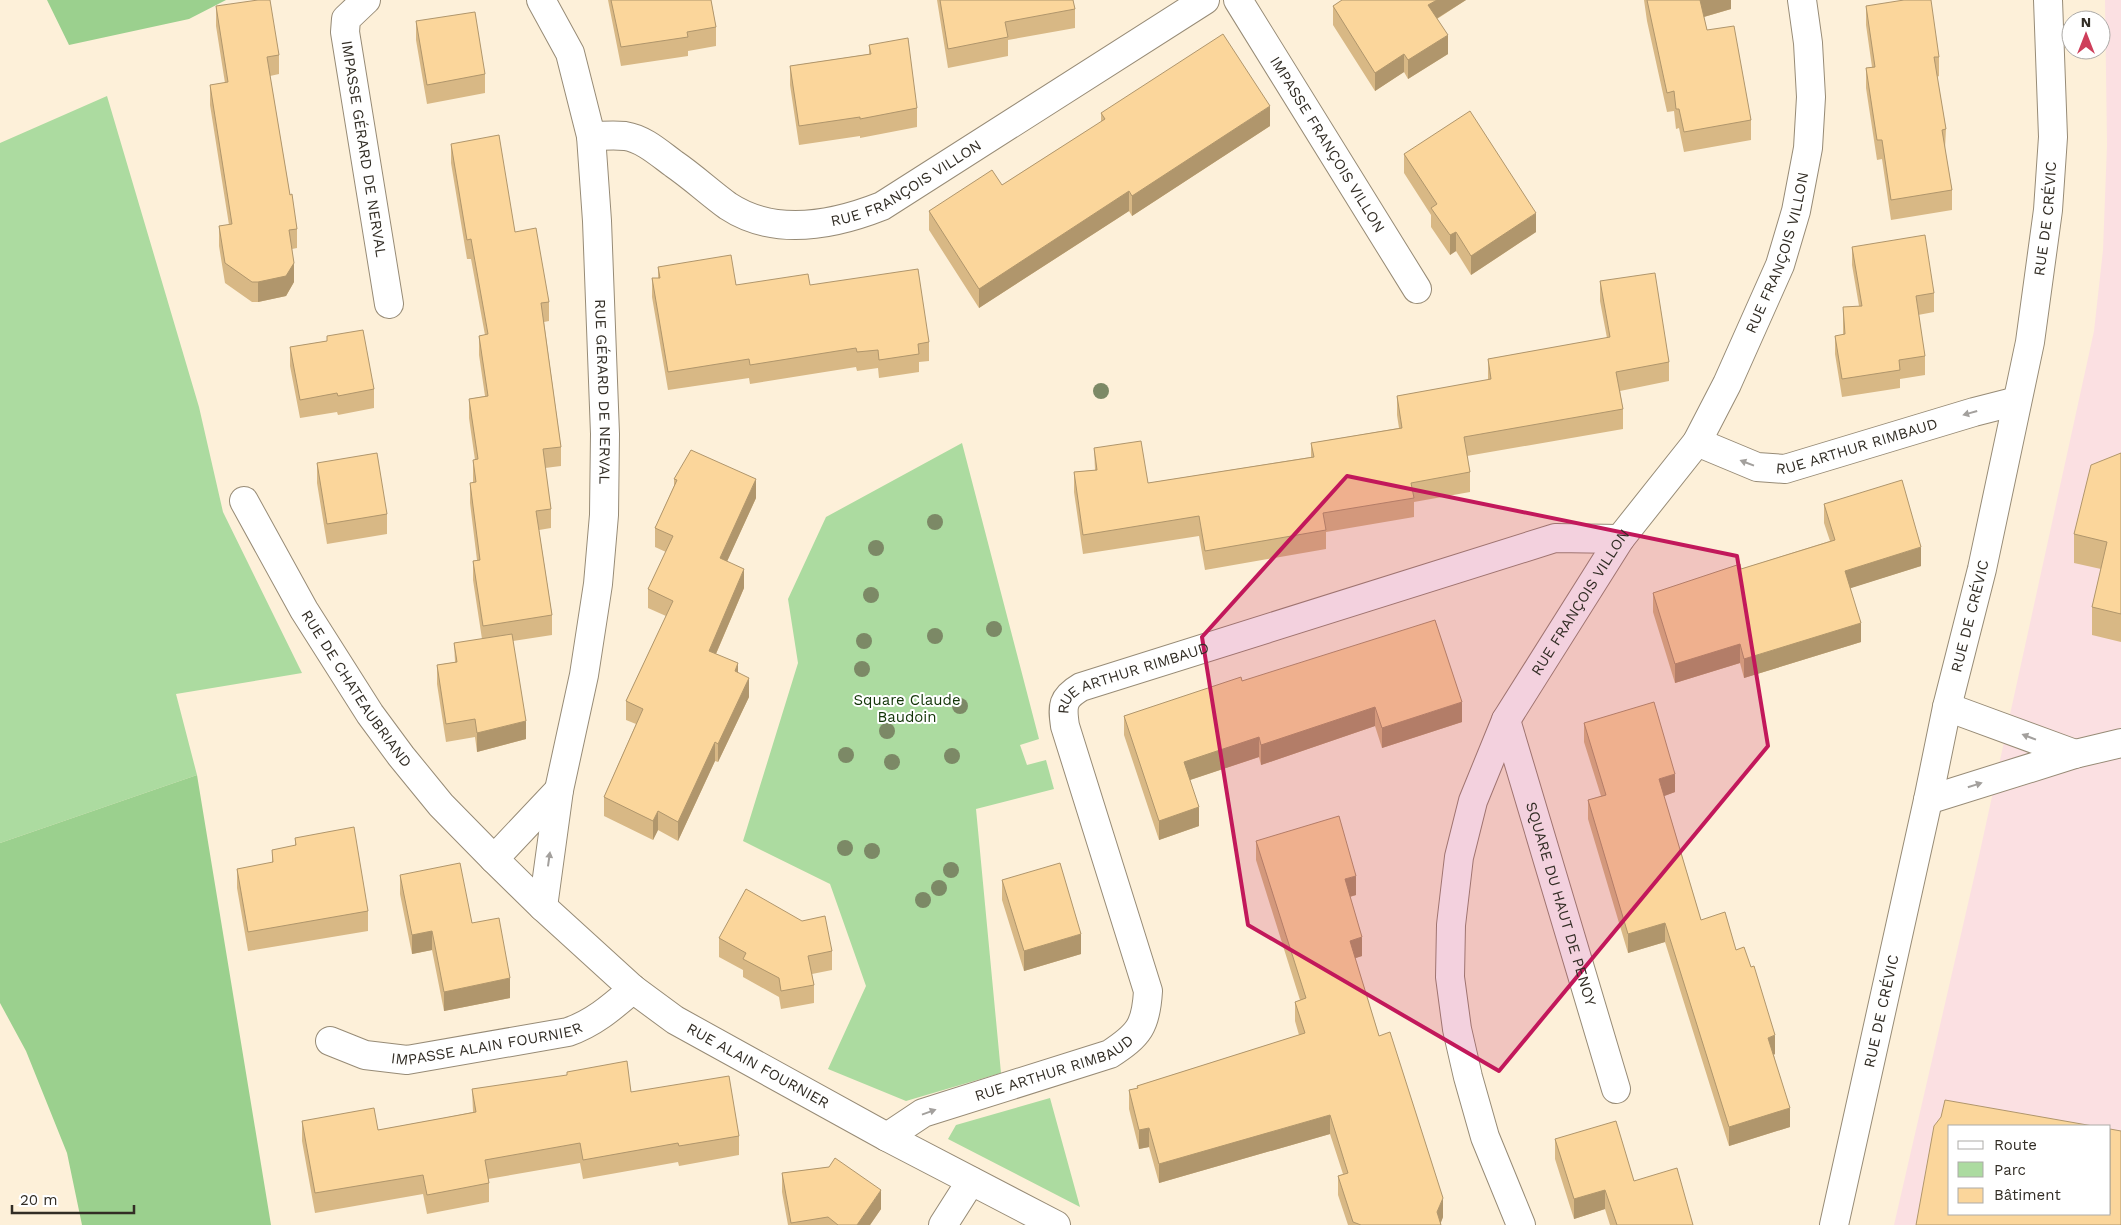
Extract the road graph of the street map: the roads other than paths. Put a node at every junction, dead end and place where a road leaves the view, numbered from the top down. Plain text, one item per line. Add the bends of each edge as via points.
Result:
1 (366, 0) edge
2 (541, 0) edge
3 (1205, 0) edge
4 (1238, 0) edge
5 (1802, 0) edge
6 (2048, 0) edge
7 (590, 136) junction
8 (1417, 288) dead end
9 (389, 304) dead end
10 (2017, 401) junction
11 (1697, 442) junction
12 (244, 501) dead end
13 (1620, 540) junction
14 (1947, 707) junction
15 (1506, 720) junction
16 (2121, 743) edge
17 (2075, 754) junction
18 (559, 790) junction
19 (1928, 800) junction
20 (494, 859) junction
21 (543, 907) junction
22 (633, 989) junction
23 (330, 1041) dead end
24 (1616, 1089) dead end
25 (887, 1136) junction
26 (971, 1181) junction
27 (943, 1225) edge
28 (1056, 1225) edge
29 (1521, 1225) edge
30 (1834, 1225) edge

1 - 9 street, IMPASSE GÉRARD DE NERVAL via 346,19 345,32
2 - 7 street, RUE GÉRARD DE NERVAL via 570,53
3 - 7 street, RUE FRANÇOIS VILLON via 882,206 824,224 773,223 751,216 730,207 644,142 626,136
4 - 8 street, IMPASSE FRANÇOIS VILLON
5 - 11 street, RUE FRANÇOIS VILLON via 1811,98 1808,148 1796,211 1780,265 1727,384
6 - 10 street, RUE DE CRÉVIC via 2052,137 2048,202 2030,342
7 - 18 street, RUE GÉRARD DE NERVAL via 602,332 604,515 598,584 585,666
10 -> 11 street, RUE ARTHUR RIMBAUD via 1785,469 1757,467
10 - 14 street, RUE DE CRÉVIC via 1982,569
11 - 13 street, RUE FRANÇOIS VILLON
12 - 20 street, RUE DE CHATEAUBRIAND via 304,610 370,714 441,805
13 - 15 street, RUE FRANÇOIS VILLON
25 -> 13 street, RUE ARTHUR RIMBAUD via 923,1113 1110,1054 1140,1029 1147,1012 1148,991 1065,726 1063,708 1068,694 1081,687 1555,538
17 -> 14 street
14 - 19 street, RUE DE CRÉVIC
15 - 24 street, SQUARE DU HAUT DE PENOY
15 - 29 street, RUE FRANÇOIS VILLON via 1473,801 1459,857 1451,925 1450,977 1457,1029 1485,1137
16 - 17 street
19 -> 17 street
18 - 20 street
21 -> 18 street, RUE GÉRARD DE NERVAL
19 - 30 street, RUE DE CRÉVIC
20 - 21 street, RUE ALAIN FOURNIER
21 - 22 street, RUE ALAIN FOURNIER
22 - 23 street, IMPASSE ALAIN FOURNIER via 599,1019 568,1032 416,1059 365,1055
22 - 25 street, RUE ALAIN FOURNIER via 675,1020
25 - 26 street, RUE ALAIN FOURNIER
26 - 27 street
26 - 28 street, RUE ALAIN FOURNIER

